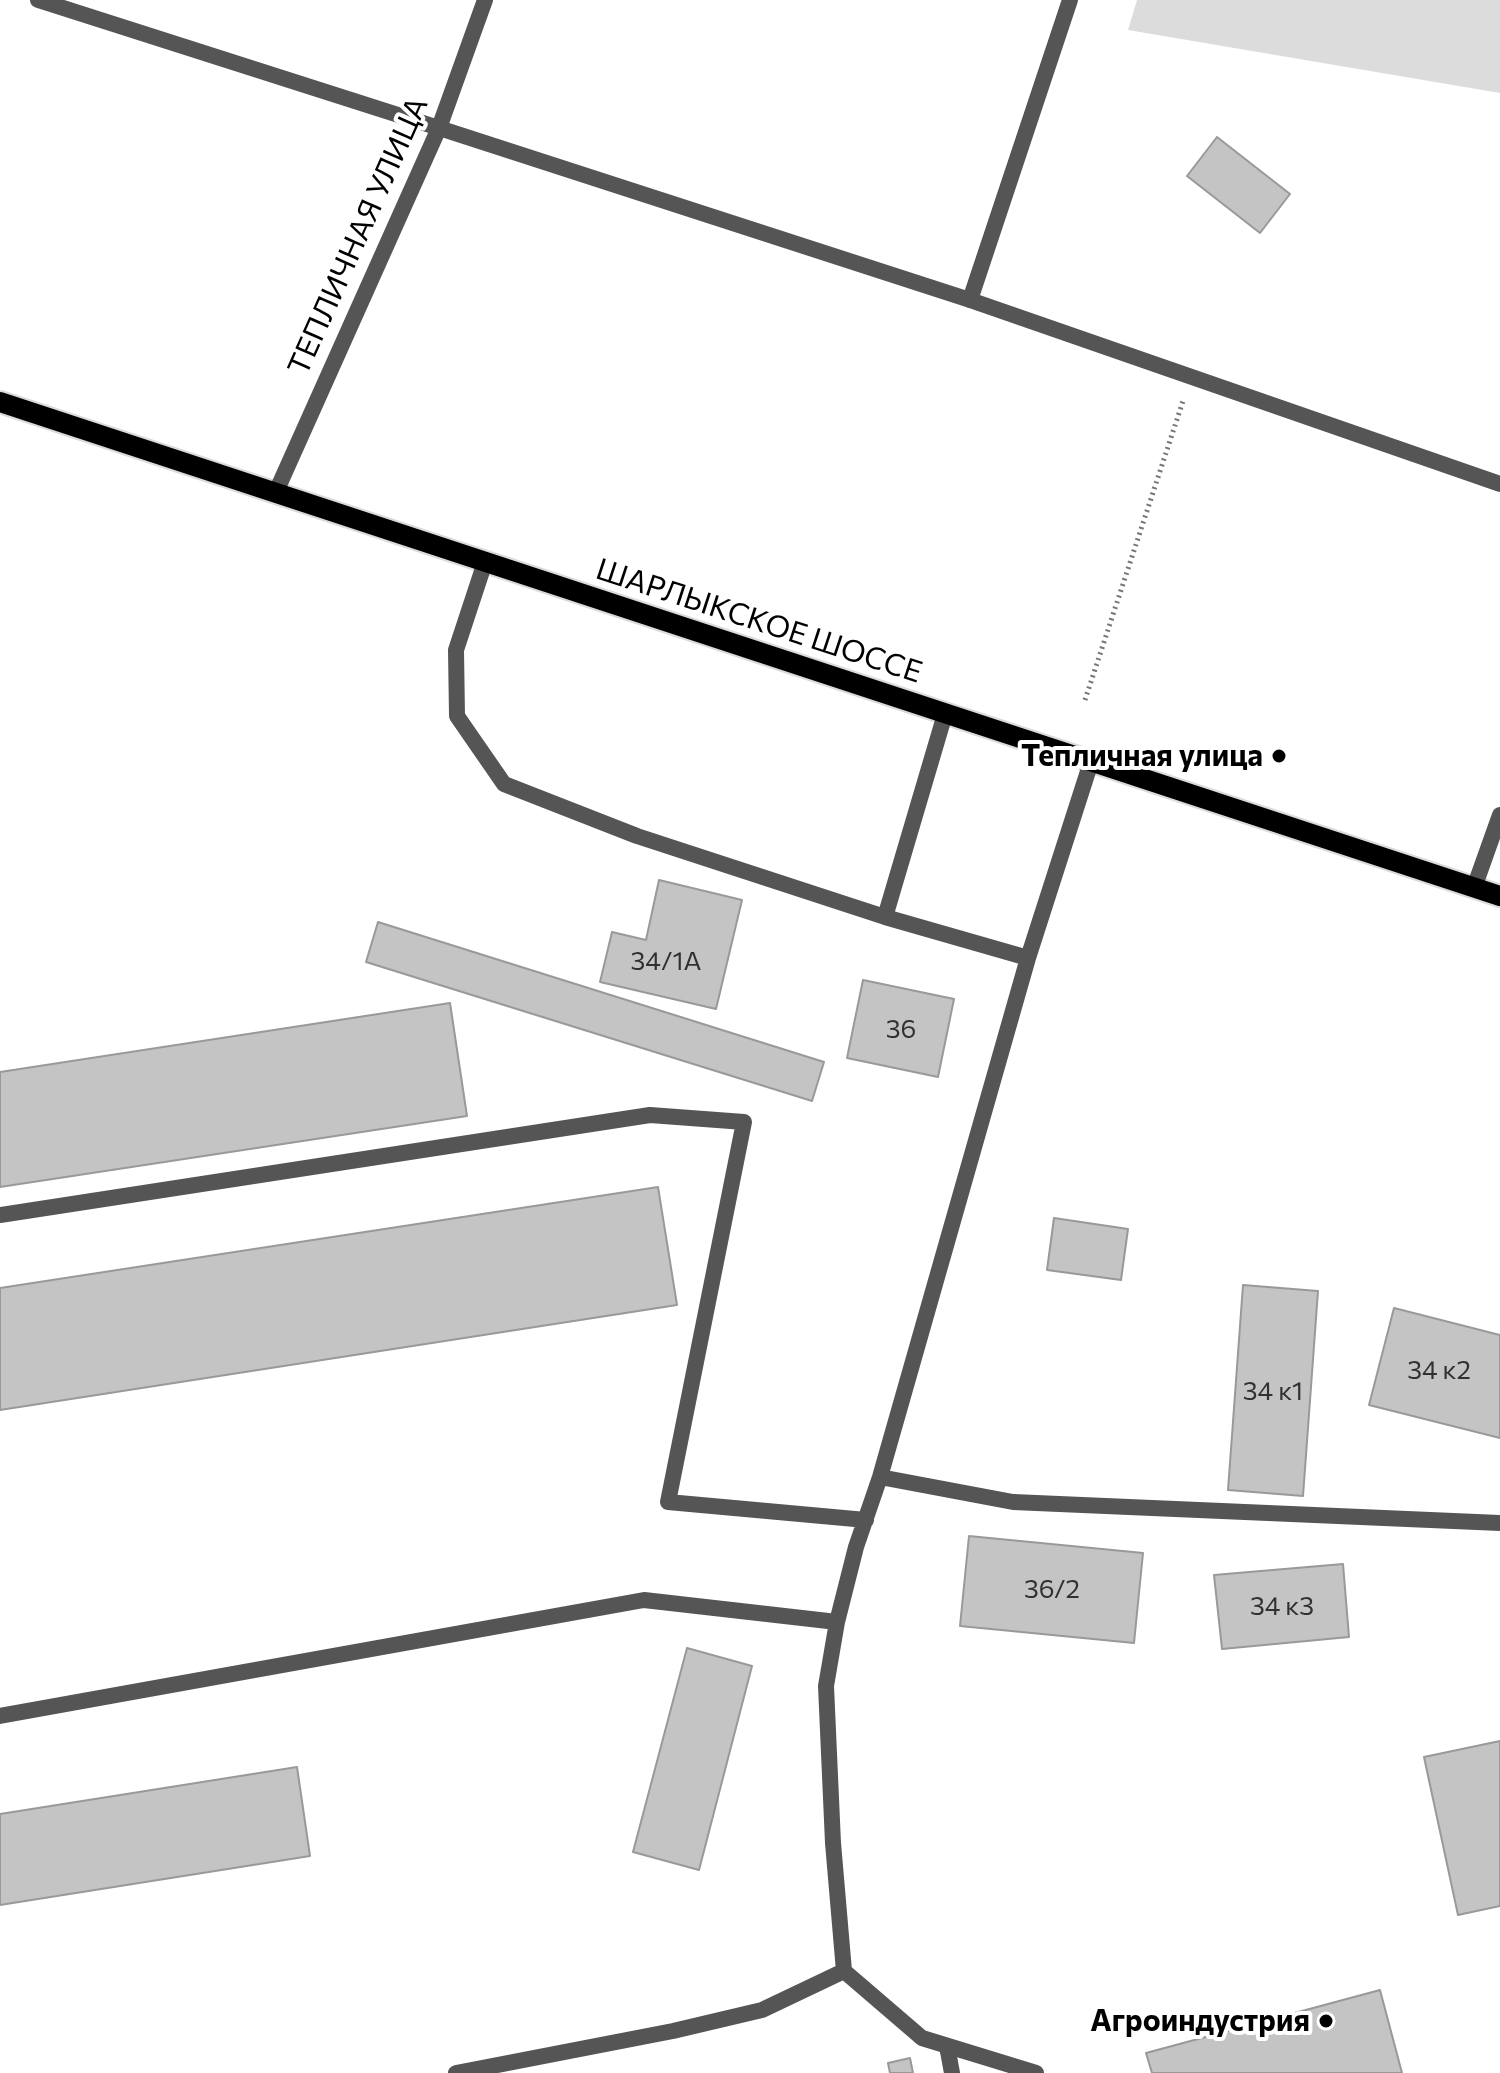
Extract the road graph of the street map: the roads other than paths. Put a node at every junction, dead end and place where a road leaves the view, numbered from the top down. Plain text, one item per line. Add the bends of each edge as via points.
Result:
1 (38, 0) edge
2 (485, 0) edge
3 (1070, 0) edge
4 (439, 128) junction
5 (970, 300) junction
6 (0, 402) edge
7 (1500, 484) edge
8 (276, 492) junction
9 (485, 562) junction
10 (945, 714) junction
11 (1091, 762) junction
12 (1500, 815) edge
13 (1474, 888) junction
14 (1500, 896) edge
15 (885, 917) junction
16 (1028, 958) junction
17 (0, 1215) edge
18 (880, 1477) junction
19 (866, 1520) junction
20 (1500, 1523) edge
21 (837, 1622) junction
22 (0, 1716) edge
23 (844, 1971) junction
24 (947, 2046) junction
25 (456, 2073) edge
26 (952, 2073) edge
27 (1036, 2073) edge

1 - 4 street
2 - 4 street, ТЕПЛИЧНАЯ УЛИЦА
3 - 5 street
4 - 5 street
4 - 8 street, ТЕПЛИЧНАЯ УЛИЦА
5 - 7 street
6 - 8 main road, ШАРЛЫКСКОЕ ШОССЕ
8 - 9 main road, ШАРЛЫКСКОЕ ШОССЕ
9 - 10 main road, ШАРЛЫКСКОЕ ШОССЕ
9 - 15 street via 456,650 457,716 504,784 637,836
10 - 11 main road, ШАРЛЫКСКОЕ ШОССЕ
10 - 15 street
11 - 13 main road, ШАРЛЫКСКОЕ ШОССЕ
11 - 16 street
12 - 13 street
13 - 14 main road, ШАРЛЫКСКОЕ ШОССЕ
15 - 16 street
16 - 18 street
17 - 19 street via 650,1115 744,1122 668,1502
18 - 19 street
18 - 20 street via 1013,1502
19 - 21 street
21 - 22 street via 644,1600
21 - 23 street via 826,1686
23 - 24 street via 922,2038
23 - 25 street via 762,2010
24 - 26 street
24 - 27 street

